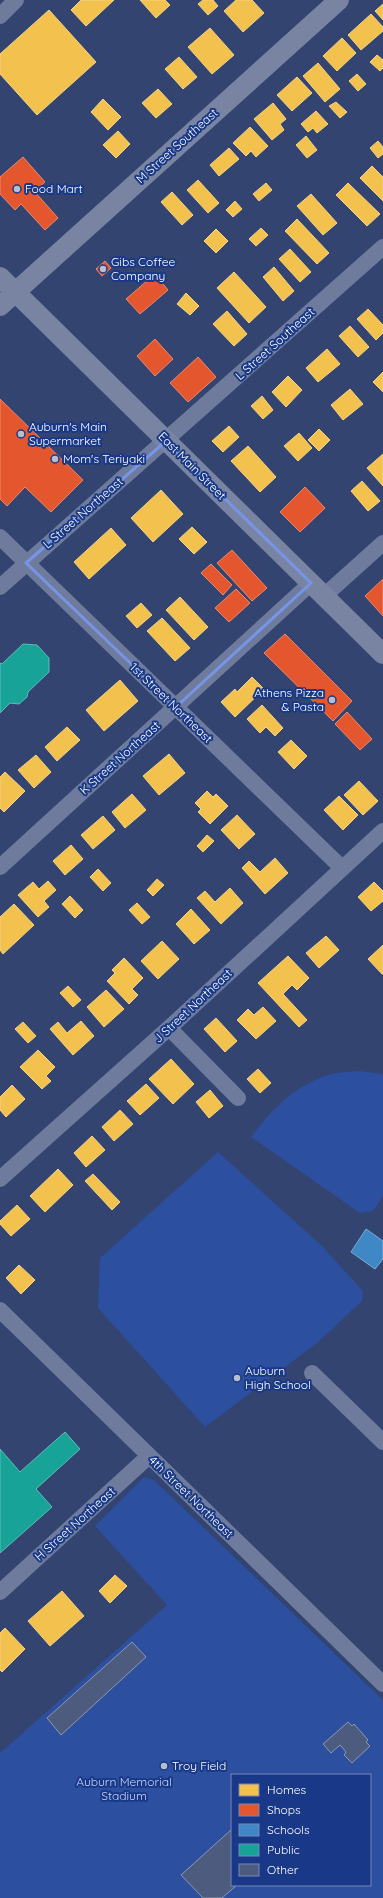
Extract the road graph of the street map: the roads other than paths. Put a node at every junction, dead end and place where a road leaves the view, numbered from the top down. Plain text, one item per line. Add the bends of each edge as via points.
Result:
1 (16, 0) edge
2 (339, 0) edge
3 (0, 16) edge
4 (383, 247) edge
5 (0, 277) edge
6 (16, 292) junction
7 (0, 306) edge
8 (166, 441) junction
9 (0, 538) edge
10 (383, 543) edge
11 (26, 563) junction
12 (0, 586) edge
13 (317, 590) junction
14 (383, 654) edge
15 (176, 707) junction
16 (383, 831) edge
17 (0, 867) edge
18 (342, 868) junction
19 (169, 1028) junction
20 (238, 1098) dead end
21 (0, 1179) edge
22 (0, 1310) edge
23 (312, 1373) dead end
24 (383, 1442) edge
25 (149, 1456) junction
26 (0, 1592) edge
27 (383, 1684) edge

1 - 3 street
2 - 6 main road, M Street Southeast
4 - 8 street, L Street Southeast
5 - 6 main road, East Main Street
6 - 7 main road, M Street Southeast
6 - 8 main road, East Main Street
8 - 11 street, L Street Northeast
8 - 13 main road, East Main Street
9 - 11 street, 1st Street Northeast
10 - 13 street, K Street Northeast
11 - 12 street, L Street Northeast
11 - 15 street, 1st Street Northeast
13 - 14 main road, East Main Street
13 - 15 street, K Street Northeast
15 - 17 street, K Street Northeast
15 - 18 street, 1st Street Northeast
16 - 18 street, J Street Northeast
18 - 19 street, J Street Northeast
19 - 20 street
19 - 21 street, J Street Northeast
22 - 25 street, 4th Street Northeast
23 - 24 street
25 - 26 street, H Street Northeast
25 - 27 street, 4th Street Northeast

